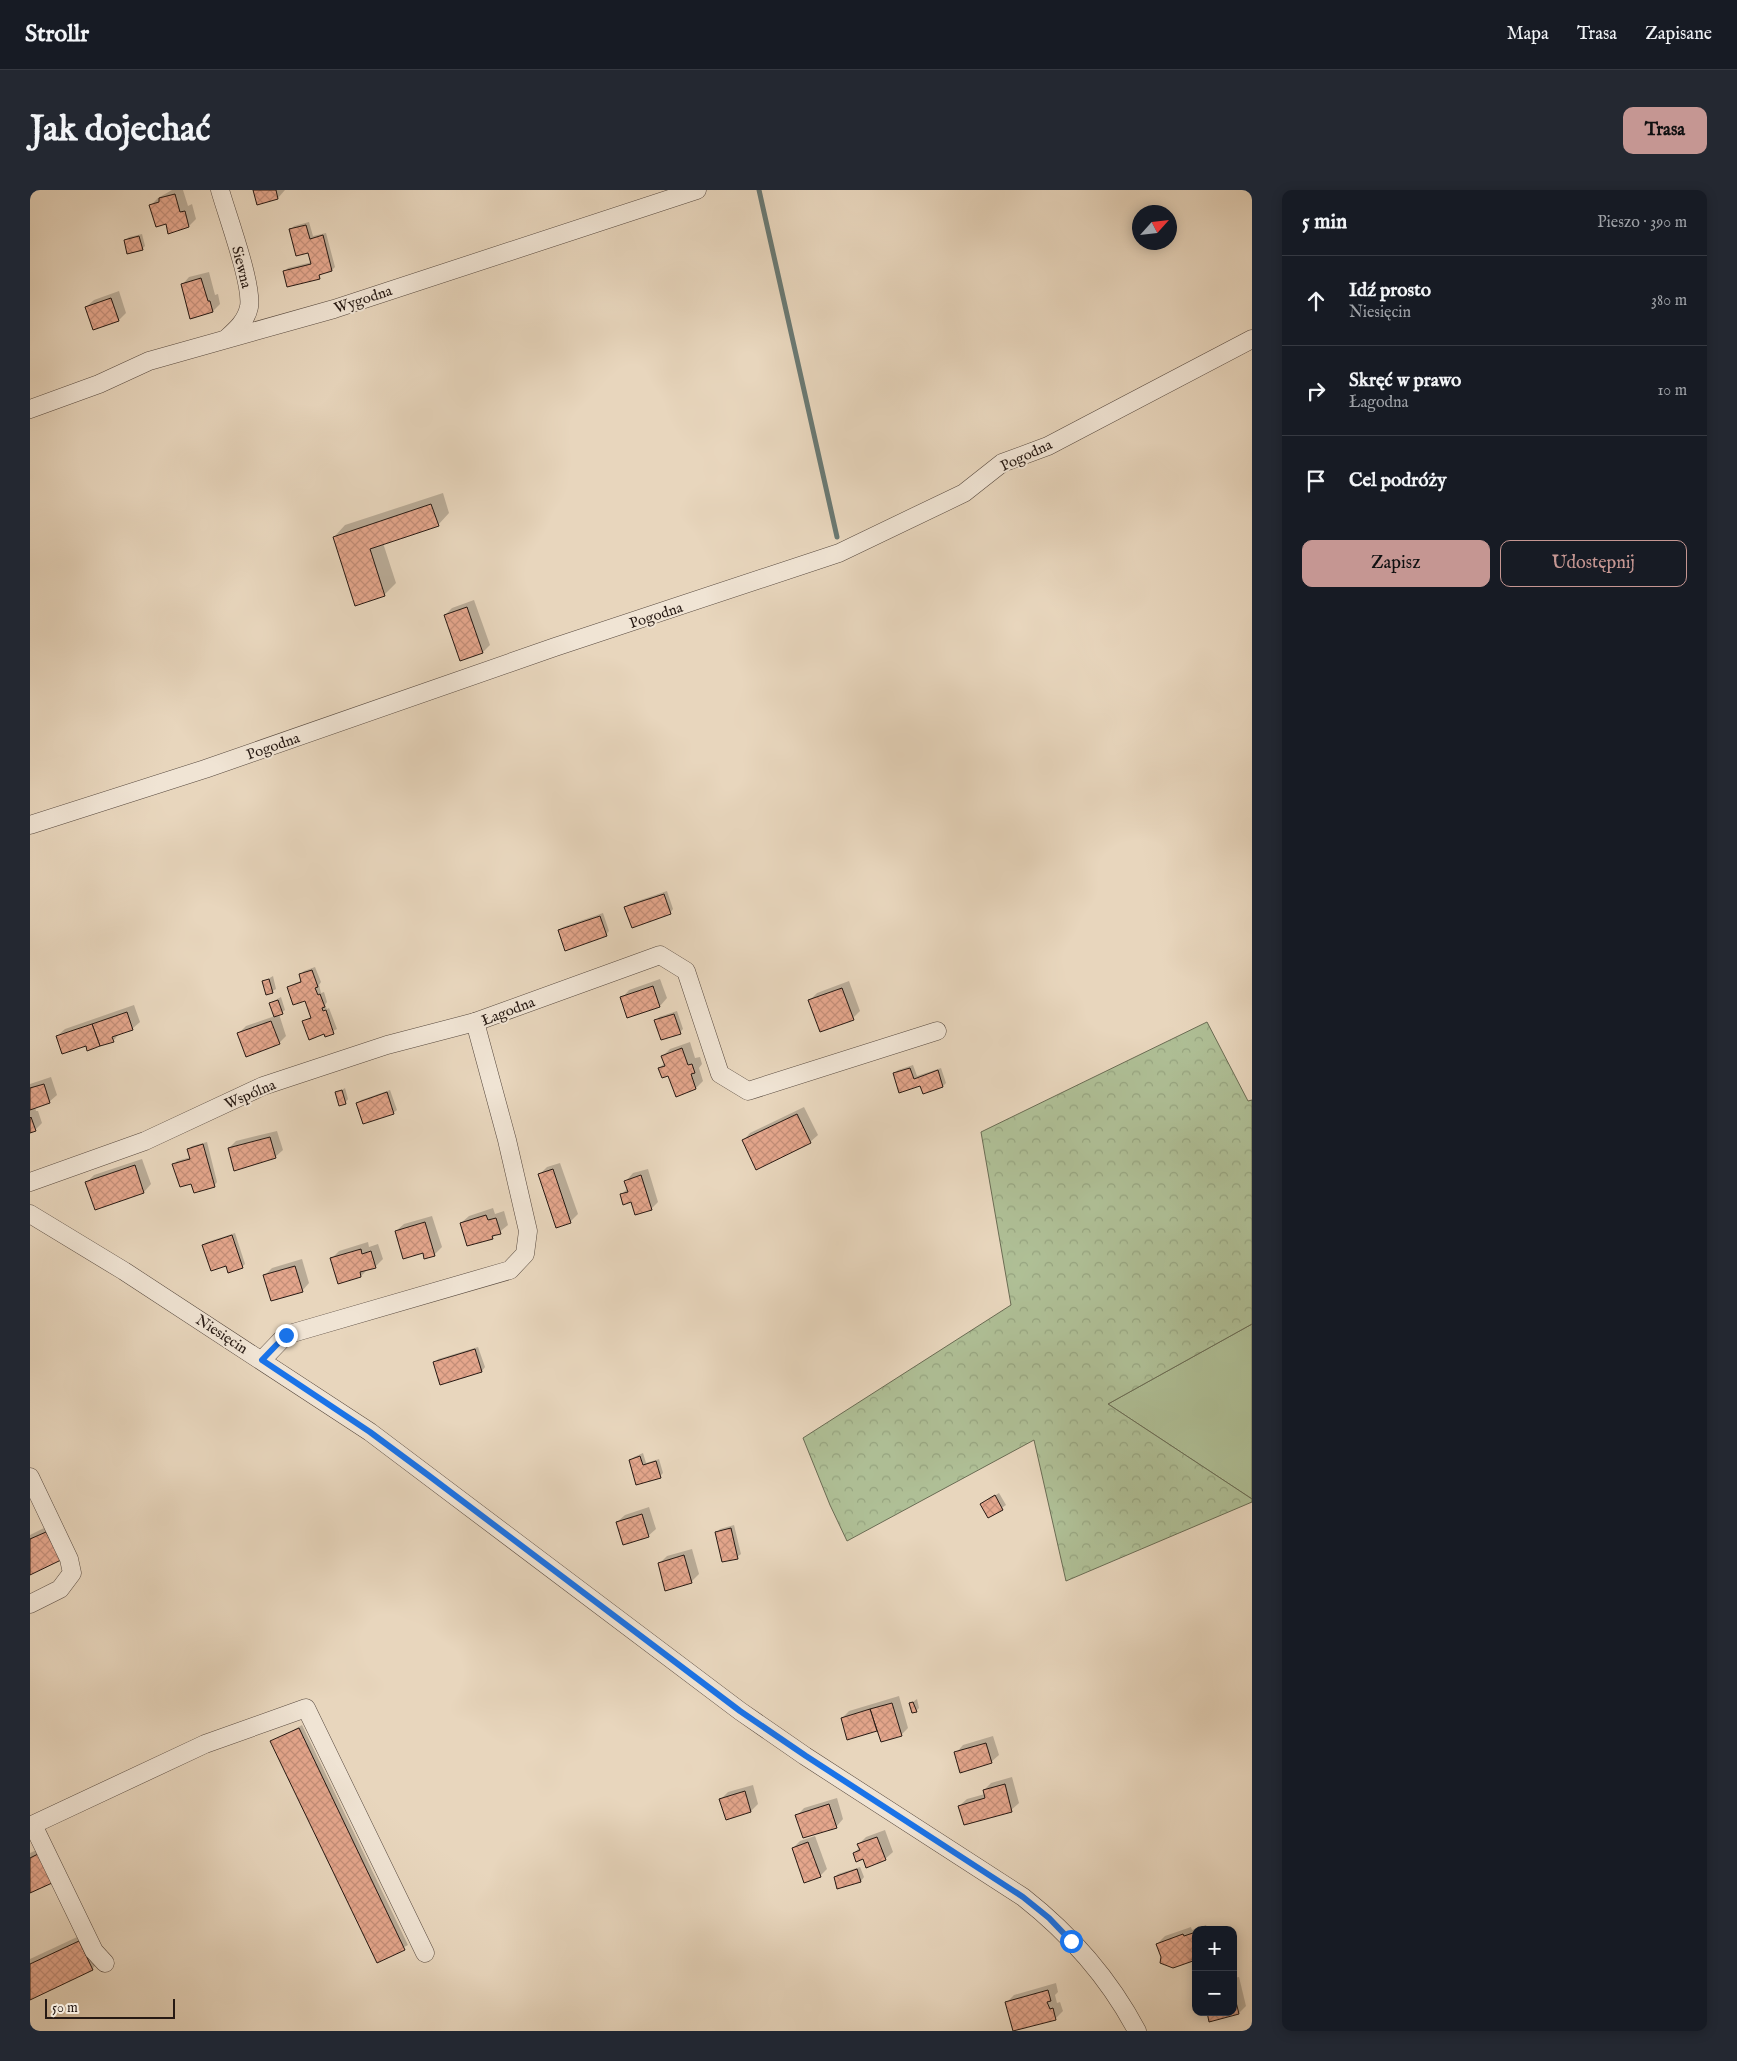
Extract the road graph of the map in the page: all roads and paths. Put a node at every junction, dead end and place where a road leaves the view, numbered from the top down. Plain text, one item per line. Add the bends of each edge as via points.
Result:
1 (220, 190) edge
2 (697, 190) edge
3 (226, 338) junction
4 (1252, 339) edge
5 (30, 409) edge
6 (30, 825) edge
7 (475, 1022) junction
8 (937, 1030) dead end
9 (30, 1182) edge
10 (30, 1214) edge
11 (262, 1360) junction
12 (30, 1477) edge
13 (30, 1604) edge
14 (31, 1826) edge
15 (425, 1953) dead end
16 (105, 1963) dead end
17 (1137, 2031) edge

1 - 3 street, Siewna via 249,289 249,306 242,323
2 - 3 street, Wygodna via 334,309
3 - 5 street, Wygodna via 149,361 100,384
4 - 6 street, Pogodna via 1048,446 1002,463 964,493 839,554
7 - 8 street, Łagodna via 660,955 686,971 720,1074 748,1091
7 - 9 street, Wspólna via 387,1045 264,1086 145,1141
7 - 11 street, Łagodna via 528,1230 525,1254 510,1270 286,1335
10 - 11 street, Niesięcin
11 - 17 street, Niesięcin via 370,1432 747,1716 1023,1897 1049,1918 1097,1968
12 - 13 street via 70,1559 72,1573 60,1589
14 - 15 street via 205,1744 306,1708
14 - 16 street via 94,1951

